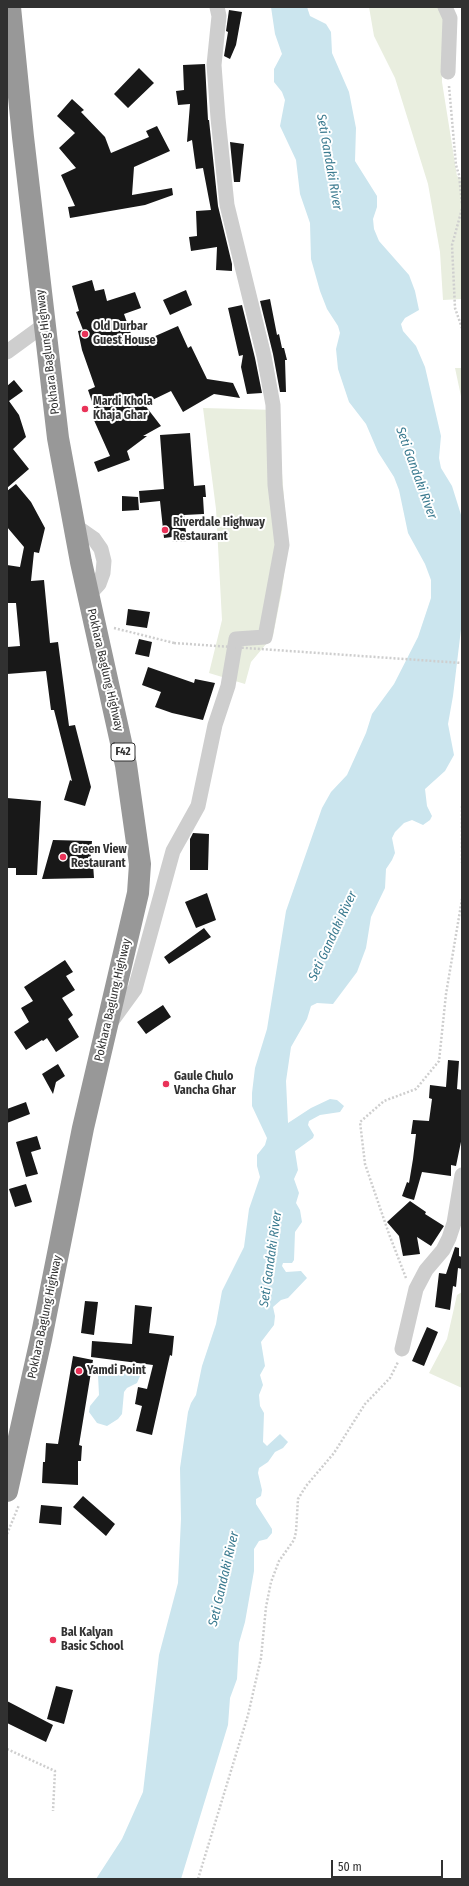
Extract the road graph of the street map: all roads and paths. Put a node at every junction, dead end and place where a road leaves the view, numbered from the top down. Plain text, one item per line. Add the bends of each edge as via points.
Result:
1 (10, 7) edge
2 (217, 7) edge
3 (445, 7) edge
4 (448, 72) joint
5 (462, 204) edge
6 (462, 209) edge
7 (44, 325) junction
8 (462, 328) edge
9 (7, 352) edge
10 (100, 648) junction
11 (462, 663) edge
12 (462, 806) edge
13 (462, 863) edge
14 (462, 899) edge
15 (105, 1031) junction
16 (462, 1175) edge
17 (407, 1281) dead end
18 (402, 1349) joint
19 (7, 1491) edge
20 (7, 1749) edge
21 (54, 1811) dead end
22 (198, 1879) edge

1 - 7 highway, Pokhara Baglung Highway / F42
2 - 15 street via 219,16 214,65 227,205 264,356 273,405 275,485 282,545 265,637 236,639 228,686 215,724 198,806 173,851 135,989
3 - 4 street via 450,18
4 - 5 path
6 - 8 path via 452,246 455,308
7 - 9 street
7 - 10 highway, Pokhara Baglung Highway / F42 via 58,438
10 - 11 path, bridge via 114,628 174,643
10 - 15 highway, Pokhara Baglung Highway / F42 via 126,765 140,864 138,893
12 - 13 path
14 - 17 path via 446,994 439,1061 416,1089 384,1101 360,1122 365,1164
15 - 19 highway, Pokhara Baglung Highway / F42
16 - 18 street via 449,1238 416,1289
18 - 22 path via 390,1378 365,1404 334,1453 298,1499 294,1540 278,1561 271,1582 261,1658 248,1715
20 - 21 path via 55,1771

